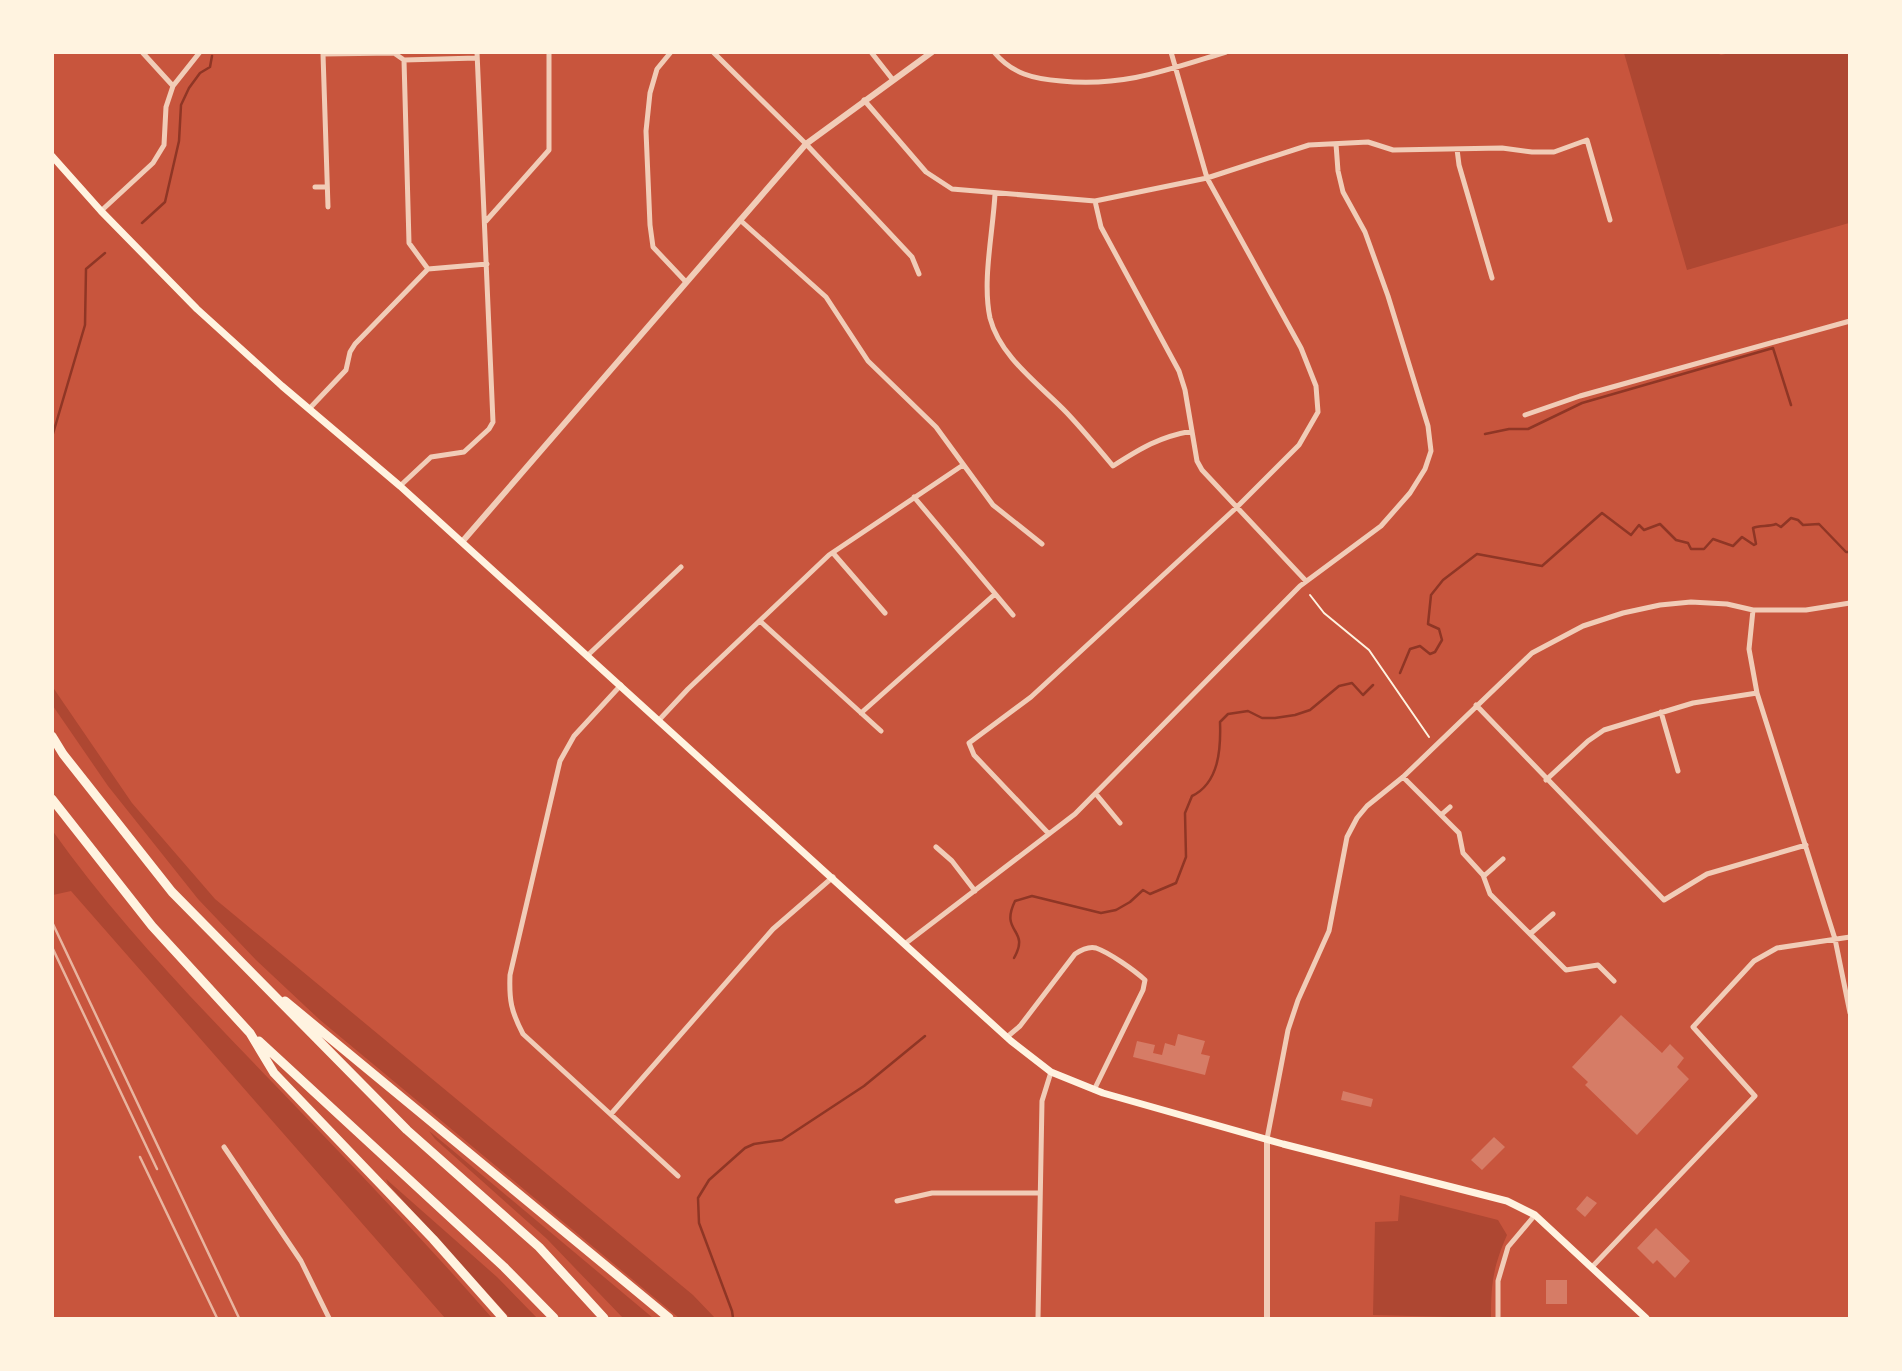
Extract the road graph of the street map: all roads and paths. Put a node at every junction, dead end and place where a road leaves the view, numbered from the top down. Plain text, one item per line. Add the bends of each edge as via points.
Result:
1 (142, 52) edge
2 (200, 52) edge
3 (549, 52) edge
4 (671, 52) edge
5 (713, 52) edge
6 (871, 52) edge
7 (932, 52) edge
8 (994, 52) edge
9 (1171, 52) edge
10 (1226, 52) edge
11 (477, 55) edge
12 (404, 60) junction
13 (1175, 67) junction
14 (893, 80) junction
15 (173, 86) junction
16 (864, 100) junction
17 (806, 144) junction
18 (1336, 144) junction
19 (1457, 149) junction
20 (52, 156) edge
21 (1207, 178) junction
22 (315, 187) dead end
23 (327, 187) junction
24 (995, 194) junction
25 (1095, 201) junction
26 (328, 207) dead end
27 (101, 211) junction
28 (740, 220) junction
29 (1610, 220) dead end
30 (485, 222) junction
31 (487, 264) junction
32 (428, 269) junction
33 (919, 274) dead end
34 (1492, 278) dead end
35 (687, 282) junction
36 (1850, 321) edge
37 (309, 409) junction
38 (1525, 415) dead end
39 (1192, 431) junction
40 (963, 465) junction
41 (400, 486) junction
42 (914, 497) junction
43 (1236, 508) junction
44 (462, 542) junction
45 (1042, 544) dead end
46 (833, 553) junction
47 (681, 567) dead end
48 (1306, 581) junction
49 (995, 594) junction
50 (1310, 595) dead end
51 (1850, 603) edge
52 (1753, 610) junction
53 (885, 613) dead end
54 (1013, 615) dead end
55 (760, 621) junction
56 (588, 655) junction
57 (621, 685) junction
58 (1757, 693) junction
59 (1476, 705) junction
60 (1661, 712) junction
61 (861, 713) junction
62 (659, 720) junction
63 (881, 731) dead end
64 (52, 736) edge
65 (1429, 737) dead end
66 (1678, 771) dead end
67 (1403, 776) junction
68 (1546, 780) junction
69 (1096, 794) junction
70 (52, 799) edge
71 (1450, 807) dead end
72 (1441, 815) junction
73 (1120, 823) dead end
74 (1049, 834) junction
75 (1806, 845) junction
76 (936, 848) dead end
77 (1503, 859) dead end
78 (1484, 876) junction
79 (833, 877) junction
80 (975, 891) junction
81 (1553, 914) dead end
82 (1530, 934) junction
83 (1850, 937) edge
84 (1835, 939) junction
85 (906, 943) junction
86 (249, 970) junction
87 (1614, 981) dead end
88 (1850, 1013) edge
89 (250, 1033) junction
90 (1007, 1037) junction
91 (1051, 1072) junction
92 (1094, 1090) junction
93 (611, 1114) junction
94 (1267, 1139) junction
95 (224, 1147) dead end
96 (678, 1176) dead end
97 (1040, 1194) junction
98 (897, 1201) dead end
99 (1535, 1215) junction
100 (1592, 1267) junction
101 (329, 1318) edge
102 (503, 1318) edge
103 (554, 1318) edge
104 (604, 1318) edge
105 (669, 1318) edge
106 (1038, 1318) edge
107 (1268, 1318) edge
108 (1498, 1318) edge
109 (1646, 1318) edge

1 - 15 street
2 - 15 street
3 - 30 street via 550,150
4 - 35 street via 657,69 650,93 646,131 650,225 653,247
5 - 17 street
6 - 14 street
7 - 14 street
8 - 13 street via 1014,71 1036,79 1083,83 1113,83
9 - 13 street
10 - 13 street
11 - 12 street
11 - 30 street
12 - 23 street via 394,53 323,54
12 - 32 street via 409,243
13 - 21 street
14 - 16 street
15 - 27 street via 166,107 164,145 153,163
16 - 17 street
16 - 24 street via 937,181 952,189
17 - 28 street
17 - 33 street via 912,257
18 - 19 street via 1368,142 1393,150
18 - 21 street via 1292,149
18 - 48 street via 1343,192 1365,232 1388,296 1428,426 1431,451 1410,493 1381,526
19 - 29 street via 1554,152 1587,139
19 - 34 street
20 - 27 main road
21 - 25 street
21 - 43 street via 1301,348 1315,386 1318,412 1299,445
22 - 23 street
23 - 26 street
24 - 25 street
24 - 39 street via 990,316 996,337 1009,355 1113,466 1165,436
25 - 39 street via 1101,228 1179,371
27 - 37 main road via 182,296
28 - 35 street
28 - 40 street via 826,297 868,361 936,427
30 - 31 street
31 - 32 street
31 - 41 street via 493,422 464,452 431,457
32 - 37 street via 355,344 346,370
35 - 44 street
36 - 38 street
37 - 41 main road
39 - 43 street via 1202,470
40 - 42 street
40 - 45 street via 993,505
41 - 44 main road
42 - 46 street
42 - 49 street
43 - 48 street
43 - 74 street via 1031,698 969,743 974,755
44 - 56 main road
46 - 53 street
46 - 55 street
47 - 56 street
48 - 69 street
49 - 54 street
49 - 61 street
50 - 65 path via 1369,650
51 - 52 street via 1806,610
52 - 58 street via 1749,649
52 - 59 street via 1691,602 1623,613 1583,626 1532,653
55 - 61 street
55 - 62 street
56 - 57 main road
57 - 62 main road
57 - 93 street via 574,736 560,761 510,975 509,998 523,1034
58 - 60 street
58 - 75 street
59 - 67 street
59 - 68 street
60 - 66 street
60 - 68 street via 1604,730
61 - 63 street
62 - 79 main road
64 - 86 highway via 172,892
67 - 72 street
67 - 94 street via 1367,806 1347,837 1329,931 1288,1030
68 - 75 street via 1664,900 1707,874
69 - 73 street
69 - 74 street
70 - 89 highway via 127,896
71 - 72 street
72 - 78 street via 1459,833 1463,853
74 - 80 street
75 - 84 street
76 - 80 street
77 - 78 street
78 - 82 street via 1490,894
79 - 85 main road
79 - 93 street via 774,929
80 - 85 street
81 - 82 street
82 - 87 street via 1566,970 1598,965
83 - 84 street
84 - 88 street
84 - 100 street via 1777,947 1754,961 1693,1027 1755,1096
85 - 90 main road
86 - 104 highway via 407,1130 539,1247
86 - 105 highway
89 - 102 highway via 274,1073
89 - 103 highway
90 - 91 main road
90 - 92 street via 1083,949 1094,947 1139,974 1145,979 1143,990
91 - 92 main road
91 - 97 street via 1042,1101
92 - 94 main road
93 - 96 street
94 - 99 main road via 1507,1201
94 - 107 street
95 - 101 street via 302,1261
97 - 98 street via 932,1194
97 - 106 street
99 - 100 main road
99 - 108 street via 1508,1247 1498,1281
100 - 109 main road

